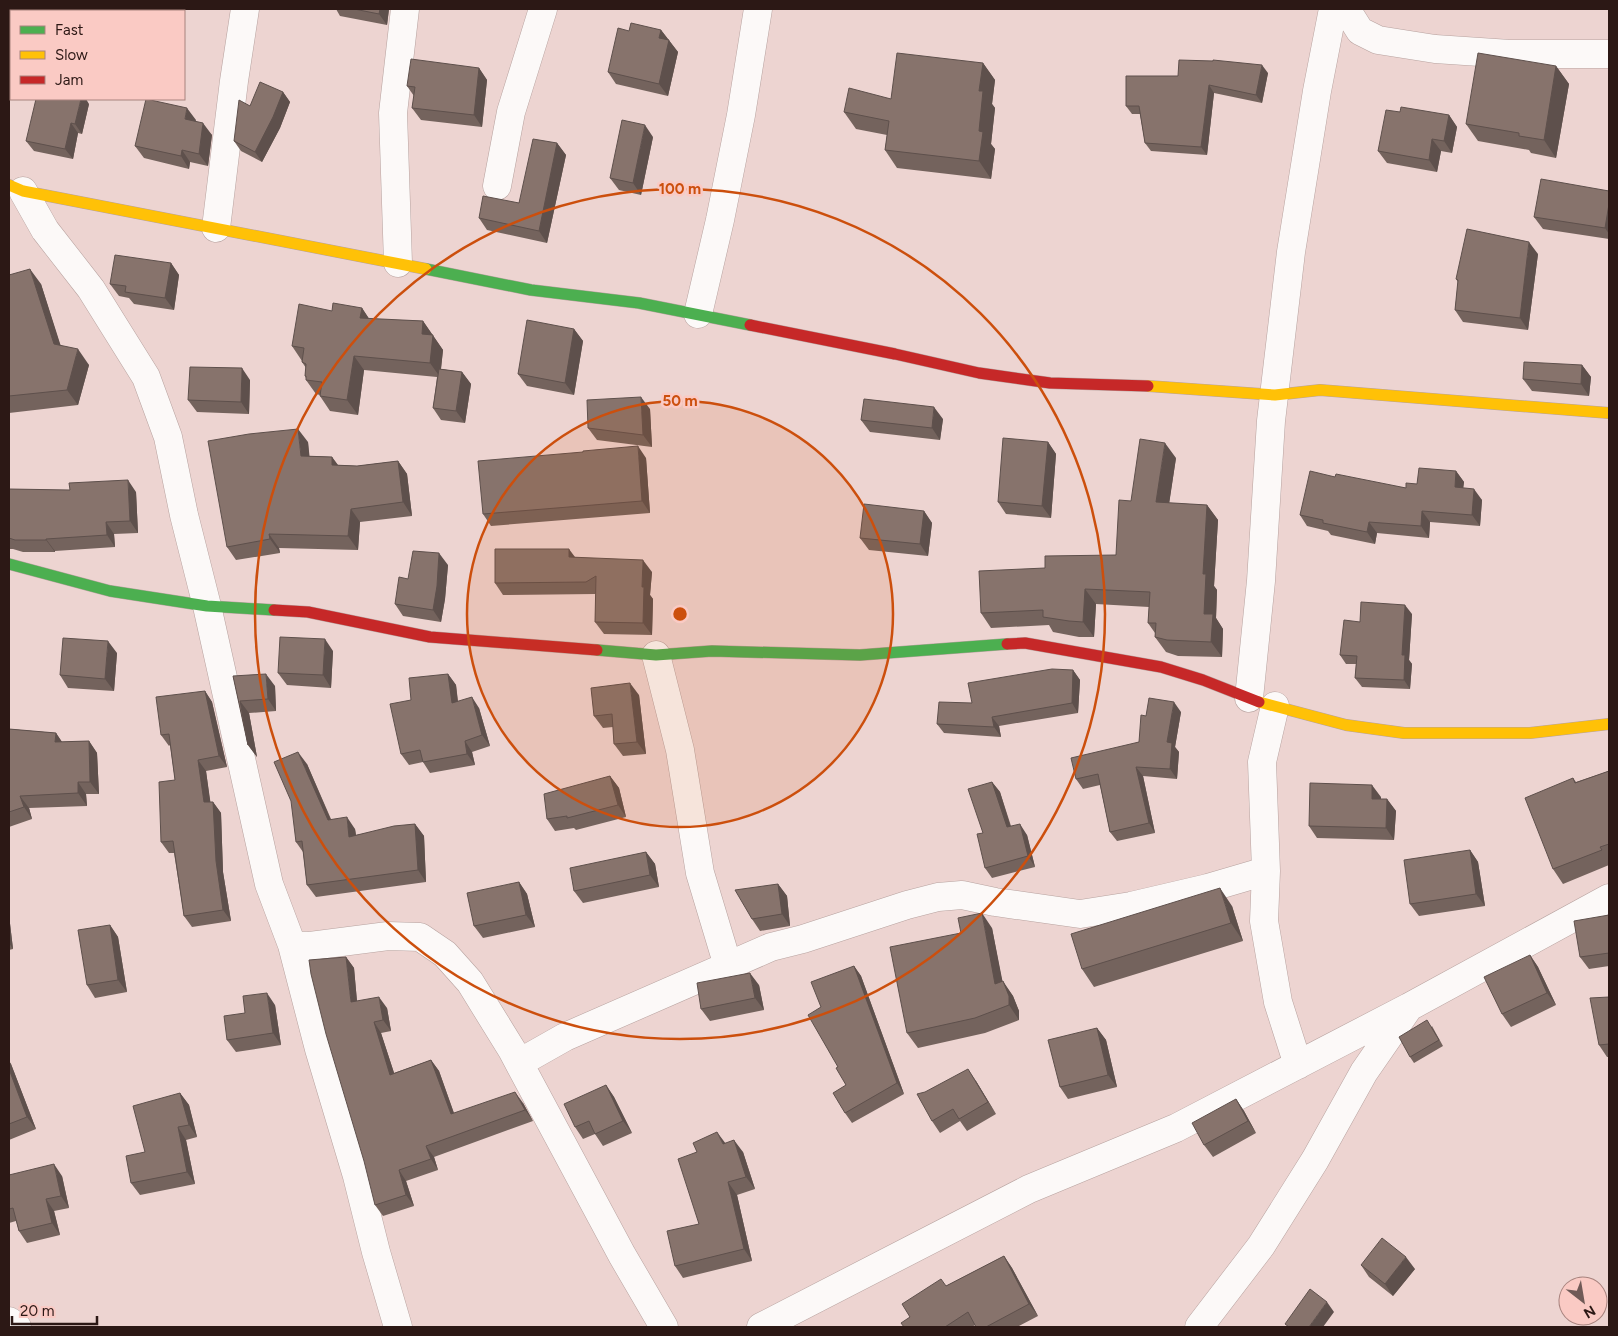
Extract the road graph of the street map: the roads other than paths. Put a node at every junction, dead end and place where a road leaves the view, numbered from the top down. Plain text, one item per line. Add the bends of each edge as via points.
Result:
1 (245, 9) edge
2 (405, 9) edge
3 (543, 9) edge
4 (758, 9) edge
5 (1333, 9) edge
6 (1346, 9) edge
7 (1609, 54) edge
8 (497, 186) dead end
9 (16, 188) edge
10 (216, 228) junction
11 (398, 263) junction
12 (698, 314) junction
13 (1275, 395) junction
14 (1609, 413) edge
15 (9, 564) edge
16 (207, 606) junction
17 (656, 655) junction
18 (1248, 698) junction
19 (1275, 706) junction
20 (1609, 724) edge
21 (1266, 871) junction
22 (1609, 898) edge
23 (292, 946) junction
24 (728, 966) junction
25 (1408, 1006) junction
26 (519, 1063) junction
27 (1298, 1065) junction
28 (9, 1320) edge
29 (17, 1327) edge
30 (398, 1327) edge
31 (664, 1327) edge
32 (761, 1327) edge
33 (1199, 1327) edge

1 - 10 street
2 - 11 street via 392,113
3 - 8 street via 512,112
4 - 12 street via 741,115
5 - 13 street via 1316,91 1291,252
6 - 7 street via 1360,31 1378,40 1435,49 1510,54
9 - 10 street
9 - 16 street via 91,289 146,377 168,437
10 - 11 street
11 - 12 street via 531,290
12 - 13 street via 979,373 1050,383 1163,386
13 - 14 street via 1320,390
13 - 18 street via 1261,581
15 - 16 street via 110,591
16 - 17 street via 308,612 430,637
16 - 23 street via 269,884
17 - 18 street via 712,651 860,655 1025,644 1161,667
17 - 24 street via 680,750 700,874
18 - 19 street
19 - 20 street via 1346,725 1404,733 1530,732
19 - 21 street via 1262,762
21 - 24 street via 1140,904 1080,914 962,894 938,897 770,947
21 - 27 street via 1264,922 1278,1002
22 - 25 street
23 - 26 street via 388,936 420,937 445,954 470,982
23 - 30 street
24 - 26 street via 564,1037
25 - 27 street
25 - 33 street via 1364,1072 1315,1160 1261,1246
26 - 31 street
27 - 32 street via 1176,1128 1029,1189
28 - 29 street

